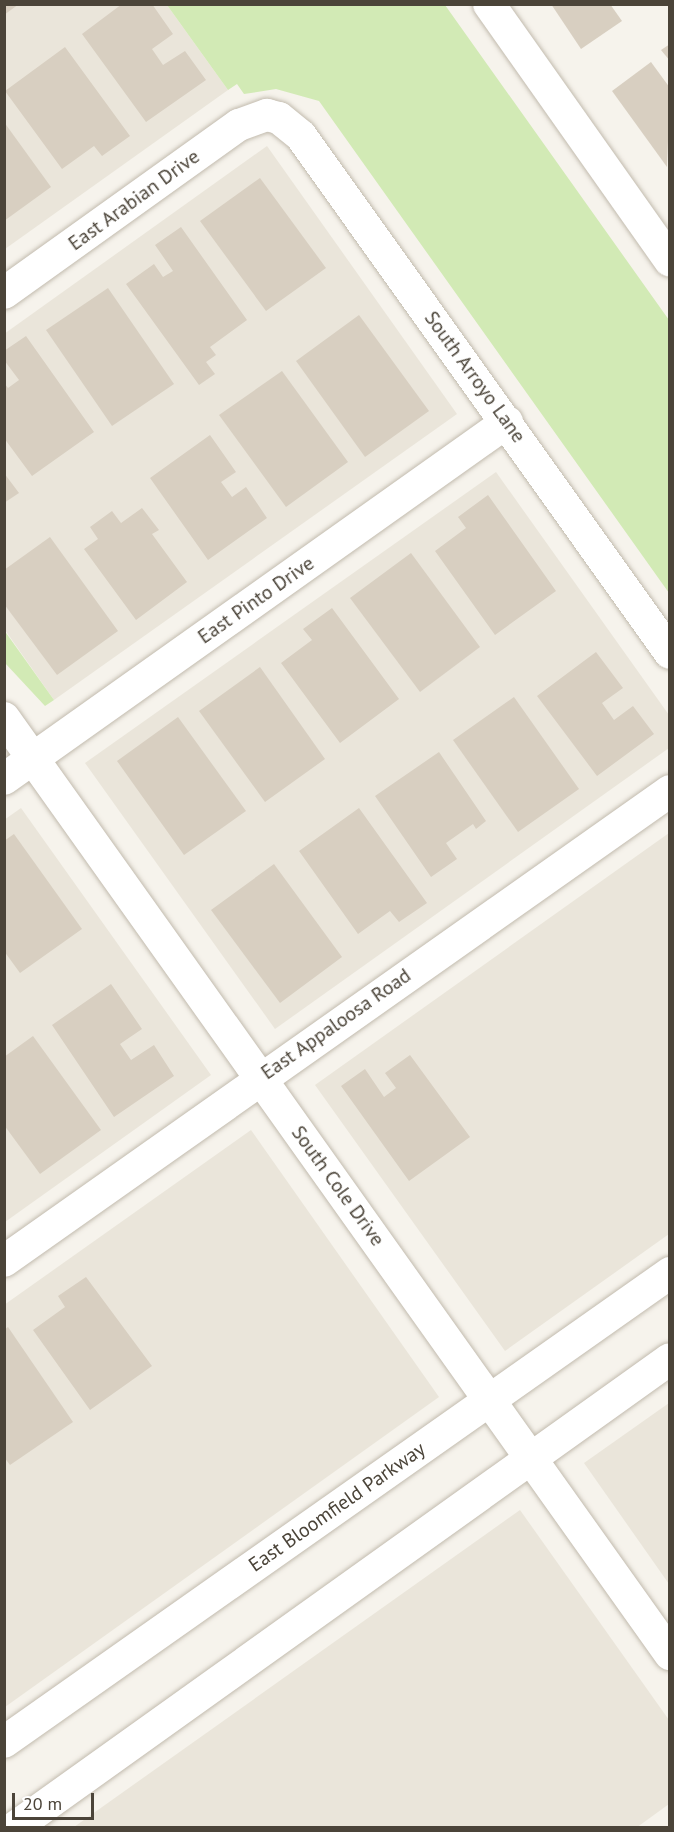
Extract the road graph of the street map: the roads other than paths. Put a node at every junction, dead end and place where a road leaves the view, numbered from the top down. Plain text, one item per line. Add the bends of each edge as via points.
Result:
1 (489, 4) edge
2 (267, 115) joint
3 (667, 252) edge
4 (4, 293) edge
5 (507, 422) junction
6 (669, 653) edge
7 (4, 718) edge
8 (35, 757) junction
9 (4, 779) edge
10 (669, 790) edge
11 (260, 1077) junction
12 (4, 1261) edge
13 (669, 1273) edge
14 (669, 1359) edge
15 (490, 1399) junction
16 (528, 1458) junction
17 (669, 1654) edge
18 (4, 1742) edge
19 (14, 1827) edge

1 - 3 street
2 - 4 street, East Arabian Drive via 238,125
2 - 5 street, South Arroyo Lane via 279,118 301,136
5 - 6 street, South Arroyo Lane
5 - 8 street, East Pinto Drive
7 - 8 street, South Cole Drive
8 - 9 street, East Pinto Drive
8 - 11 street, South Cole Drive
10 - 11 street, East Appaloosa Road
11 - 12 street, East Appaloosa Road
11 - 15 street, South Cole Drive
13 - 15 street, East Bloomfield Parkway
14 - 16 street
15 - 16 street, South Cole Drive
15 - 18 street, East Bloomfield Parkway
16 - 17 street, South Cole Drive
16 - 19 street

